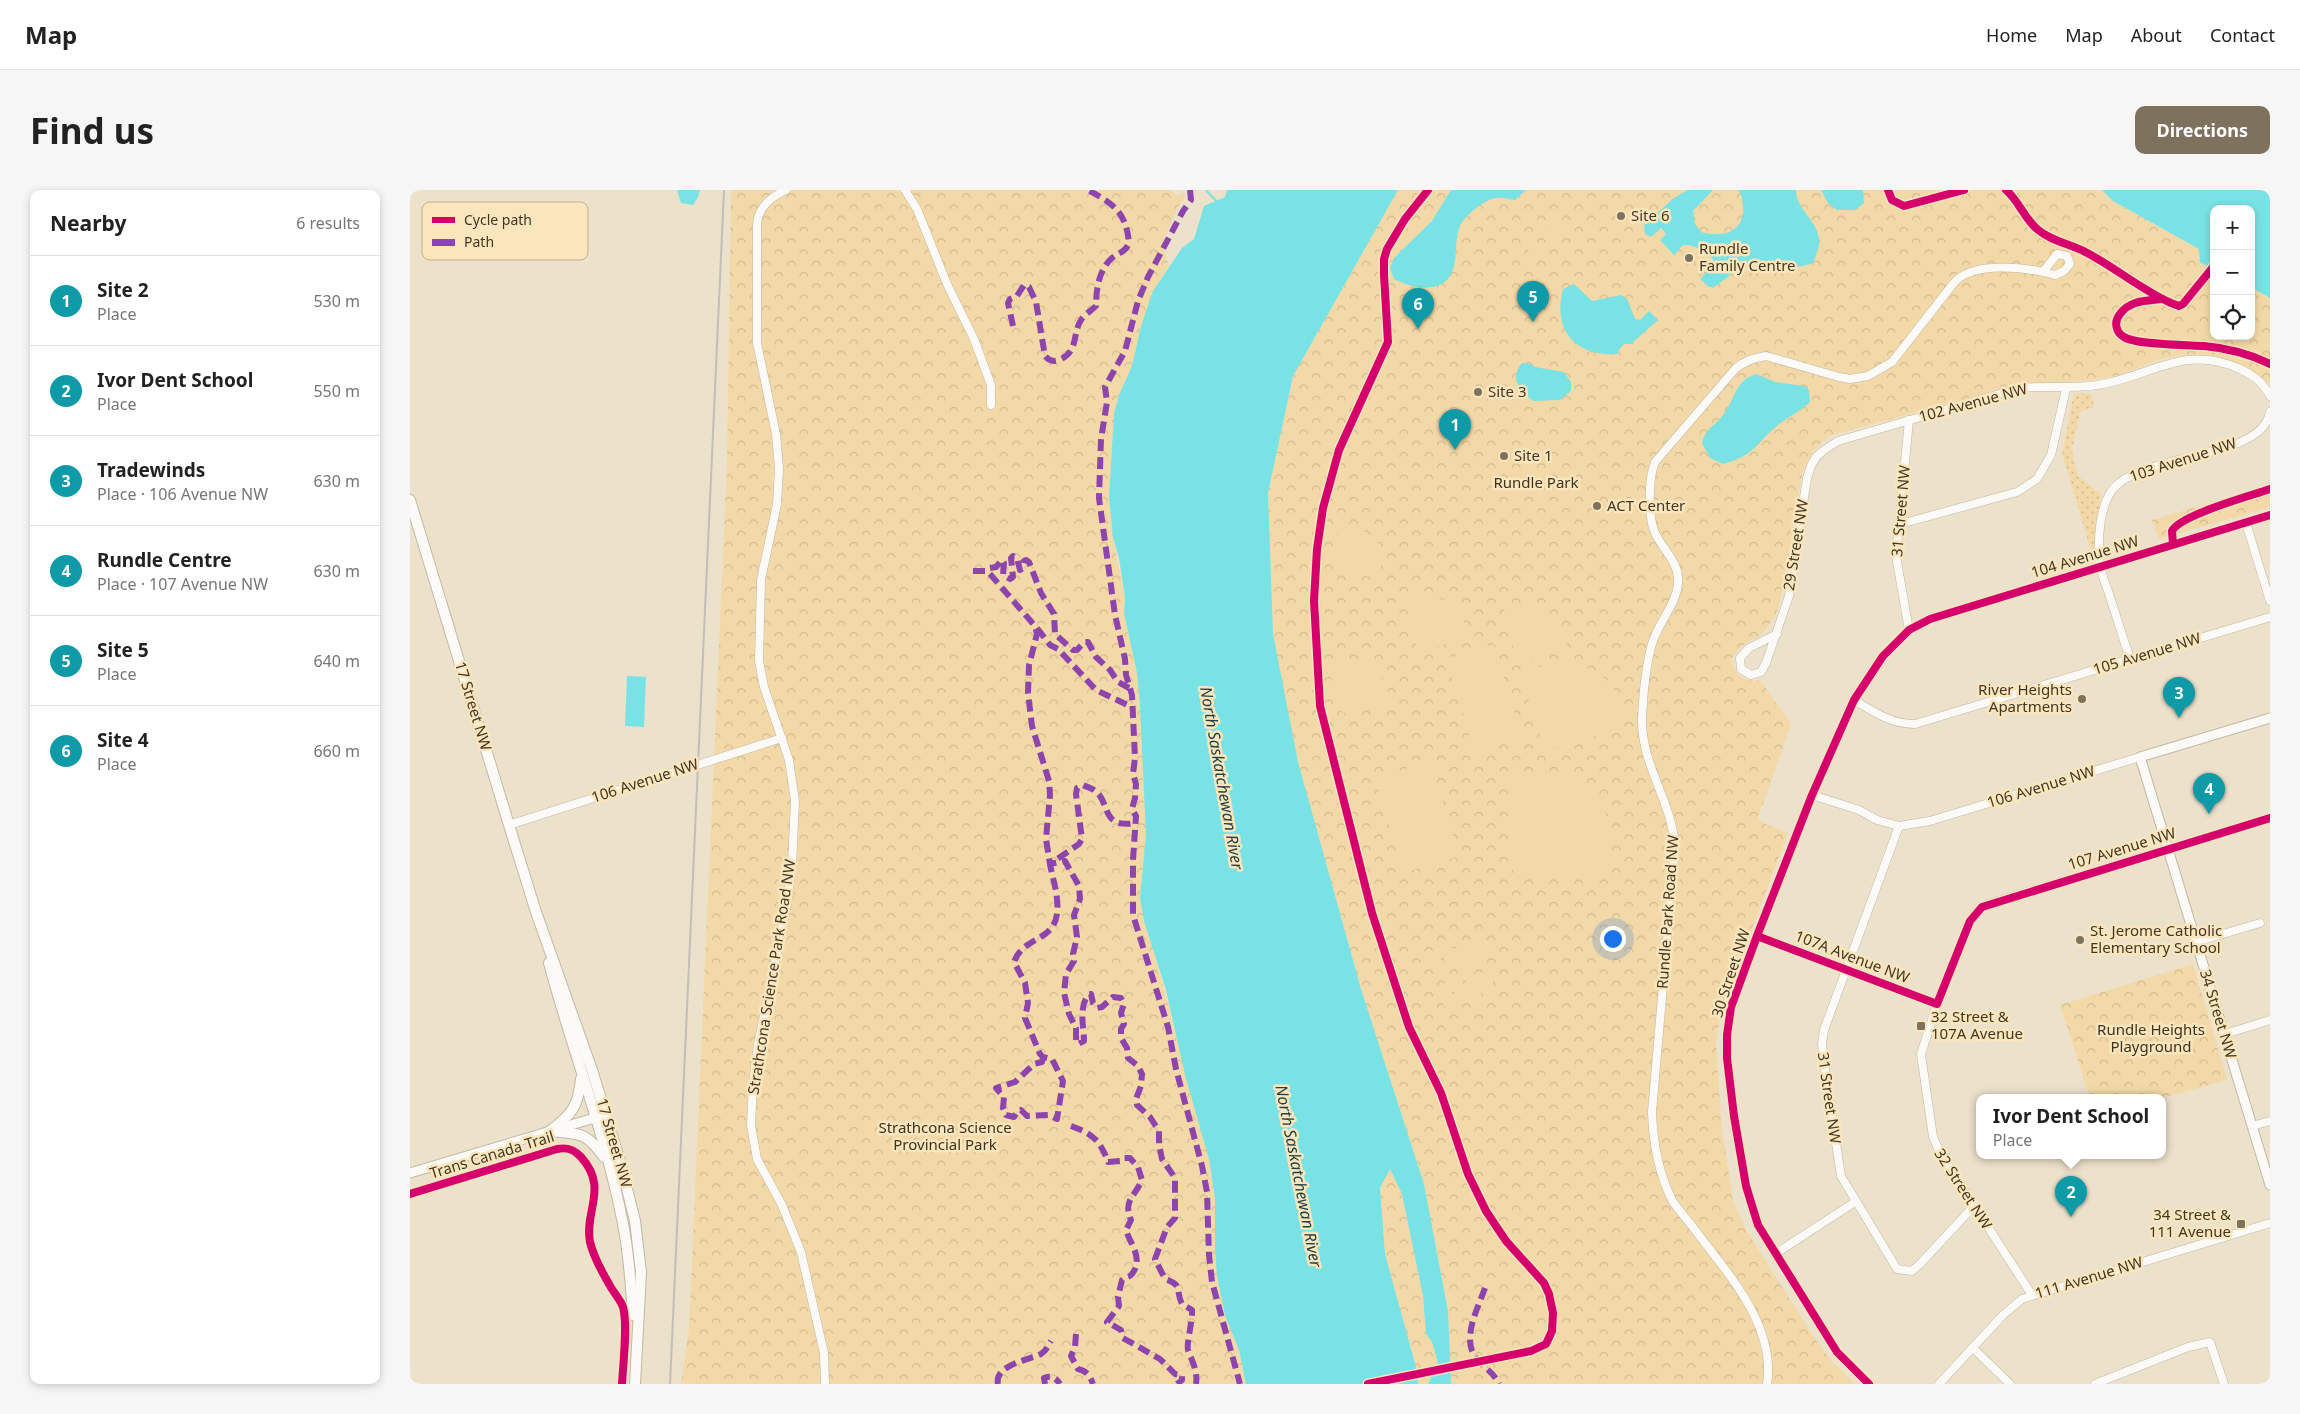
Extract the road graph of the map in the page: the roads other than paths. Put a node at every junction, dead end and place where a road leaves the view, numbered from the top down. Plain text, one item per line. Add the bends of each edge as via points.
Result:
1 (786, 190) edge
2 (905, 190) edge
3 (2043, 272) dead end
4 (2066, 388) junction
5 (2270, 396) edge
6 (991, 405) dead end
7 (2270, 412) edge
8 (1909, 420) junction
9 (1816, 457) joint
10 (410, 500) edge
11 (2270, 515) edge
12 (2246, 522) junction
13 (1898, 525) junction
14 (2100, 566) junction
15 (2270, 601) edge
16 (2270, 617) edge
17 (1910, 630) junction
18 (1777, 634) junction
19 (2130, 659) junction
20 (1854, 700) junction
21 (2270, 718) edge
22 (782, 738) junction
23 (2140, 757) junction
24 (1812, 795) junction
25 (2270, 818) edge
26 (509, 825) junction
27 (1899, 826) junction
28 (2168, 849) junction
29 (1982, 907) joint
30 (536, 912) junction
31 (2260, 923) dead end
32 (1757, 936) junction
33 (2196, 942) junction
34 (1848, 970) junction
35 (1937, 1004) junction
36 (2270, 1020) edge
37 (2224, 1034) junction
38 (582, 1075) junction
39 (606, 1114) junction
40 (595, 1118) junction
41 (2270, 1121) edge
42 (2252, 1126) junction
43 (550, 1130) junction
44 (608, 1164) junction
45 (410, 1173) edge
46 (2270, 1185) edge
47 (1855, 1202) junction
48 (1974, 1206) junction
49 (2270, 1223) edge
50 (1775, 1254) junction
51 (2032, 1295) junction
52 (1972, 1348) junction
53 (636, 1361) junction
54 (635, 1384) edge
55 (825, 1384) edge
56 (1767, 1384) edge
57 (1869, 1384) edge
58 (1939, 1384) edge
59 (2010, 1384) edge
60 (2095, 1384) edge
61 (2224, 1384) edge

1 - 22 street, Strathcona Science Park Road NW via 771,199 757,216 757,343 776,434 779,469 776,510 761,580 759,661 764,687
2 - 6 street via 917,209 947,284 974,339 991,385
3 - 56 street, Rundle Park Road NW via 1979,269 1964,274 1892,362 1861,378 1839,377 1766,356 1743,363 1655,462 1650,478 1655,533 1678,576 1675,596 1652,644 1642,718 1647,757 1674,830 1675,848 1652,1112 1653,1138 1673,1200 1745,1298 1759,1327 1766,1353
4 - 5 street, 102 Avenue NW via 2108,383 2170,362 2198,359 2223,362 2250,374
4 - 8 street, 102 Avenue NW via 2020,388
4 - 13 street via 2051,455 2037,479 2017,492
7 - 14 street, 103 Avenue NW via 2269,420 2260,433 2241,442 2125,478 2109,496 2103,514
8 - 9 street, 102 Avenue NW via 1838,441
8 - 13 street, 31 Street NW
9 - 18 street, 29 Street NW via 1807,478 1789,596
10 - 26 main road, 17 Street NW
11 - 12 street, 104 Avenue NW
12 - 14 street, 104 Avenue NW
12 - 15 street
13 - 17 street, 31 Street NW via 1897,570
14 - 17 street, 104 Avenue NW via 1930,619
14 - 19 street
16 - 19 street, 105 Avenue NW
17 - 20 street, 30 Street NW via 1874,668
18 - 18 street, 29 Street NW via 1760,672 1751,675 1741,669 1740,658 1749,648
19 - 20 street, 105 Avenue NW via 1915,724 1884,718
20 - 24 street, 30 Street NW
21 - 23 street, 106 Avenue NW
22 - 26 street, 106 Avenue NW
22 - 55 street, Strathcona Science Park Road NW via 795,801 792,865 758,1045 751,1125 757,1159 782,1205 800,1252 824,1352
23 - 27 street, 106 Avenue NW via 1930,821
23 - 28 street, 34 Street NW
24 - 27 street, 106 Avenue NW
24 - 32 street, 30 Street NW
25 - 28 street, 107 Avenue NW
26 - 30 main road, 17 Street NW
27 - 34 street, 31 Street NW
28 - 29 street, 107 Avenue NW
28 - 33 street, 34 Street NW
29 - 35 street, 32 Street NW via 1970,921
30 - 38 main road, 17 Street NW via 560,1007
30 - 39 main road, 17 Street NW
31 - 33 street
32 - 34 street, 107A Avenue NW
32 - 50 street, 30 Street NW via 1732,1007 1727,1052 1734,1116 1751,1206
33 - 37 street, 34 Street NW
34 - 35 street, 107A Avenue NW
34 - 47 street, 31 Street NW via 1824,1030 1822,1044 1841,1176
35 - 48 street, 32 Street NW via 1921,1054 1932,1136
36 - 37 street
37 - 42 street, 34 Street NW
38 - 40 main road, 17 Street NW
38 - 43 main road via 573,1110
39 - 40 street
39 - 53 main road, 17 Street NW via 637,1238 641,1272
40 - 43 street
40 - 44 main road, 17 Street NW
41 - 42 street
42 - 46 street, 34 Street NW
43 - 44 main road via 586,1136
43 - 45 street
44 - 53 main road, 17 Street NW via 623,1224
47 - 48 street, 31 Street NW via 1892,1263 1897,1269 1905,1270 1912,1270 1918,1265
47 - 50 street
48 - 51 street, 32 Street NW
49 - 51 street, 111 Avenue NW
50 - 57 street, 30 Street NW via 1837,1352
51 - 52 street, 111 Avenue NW via 2013,1305
52 - 58 street, 111 Avenue NW
52 - 59 street
53 - 54 main road, 17 Street NW
60 - 61 street via 2188,1347 2210,1342

